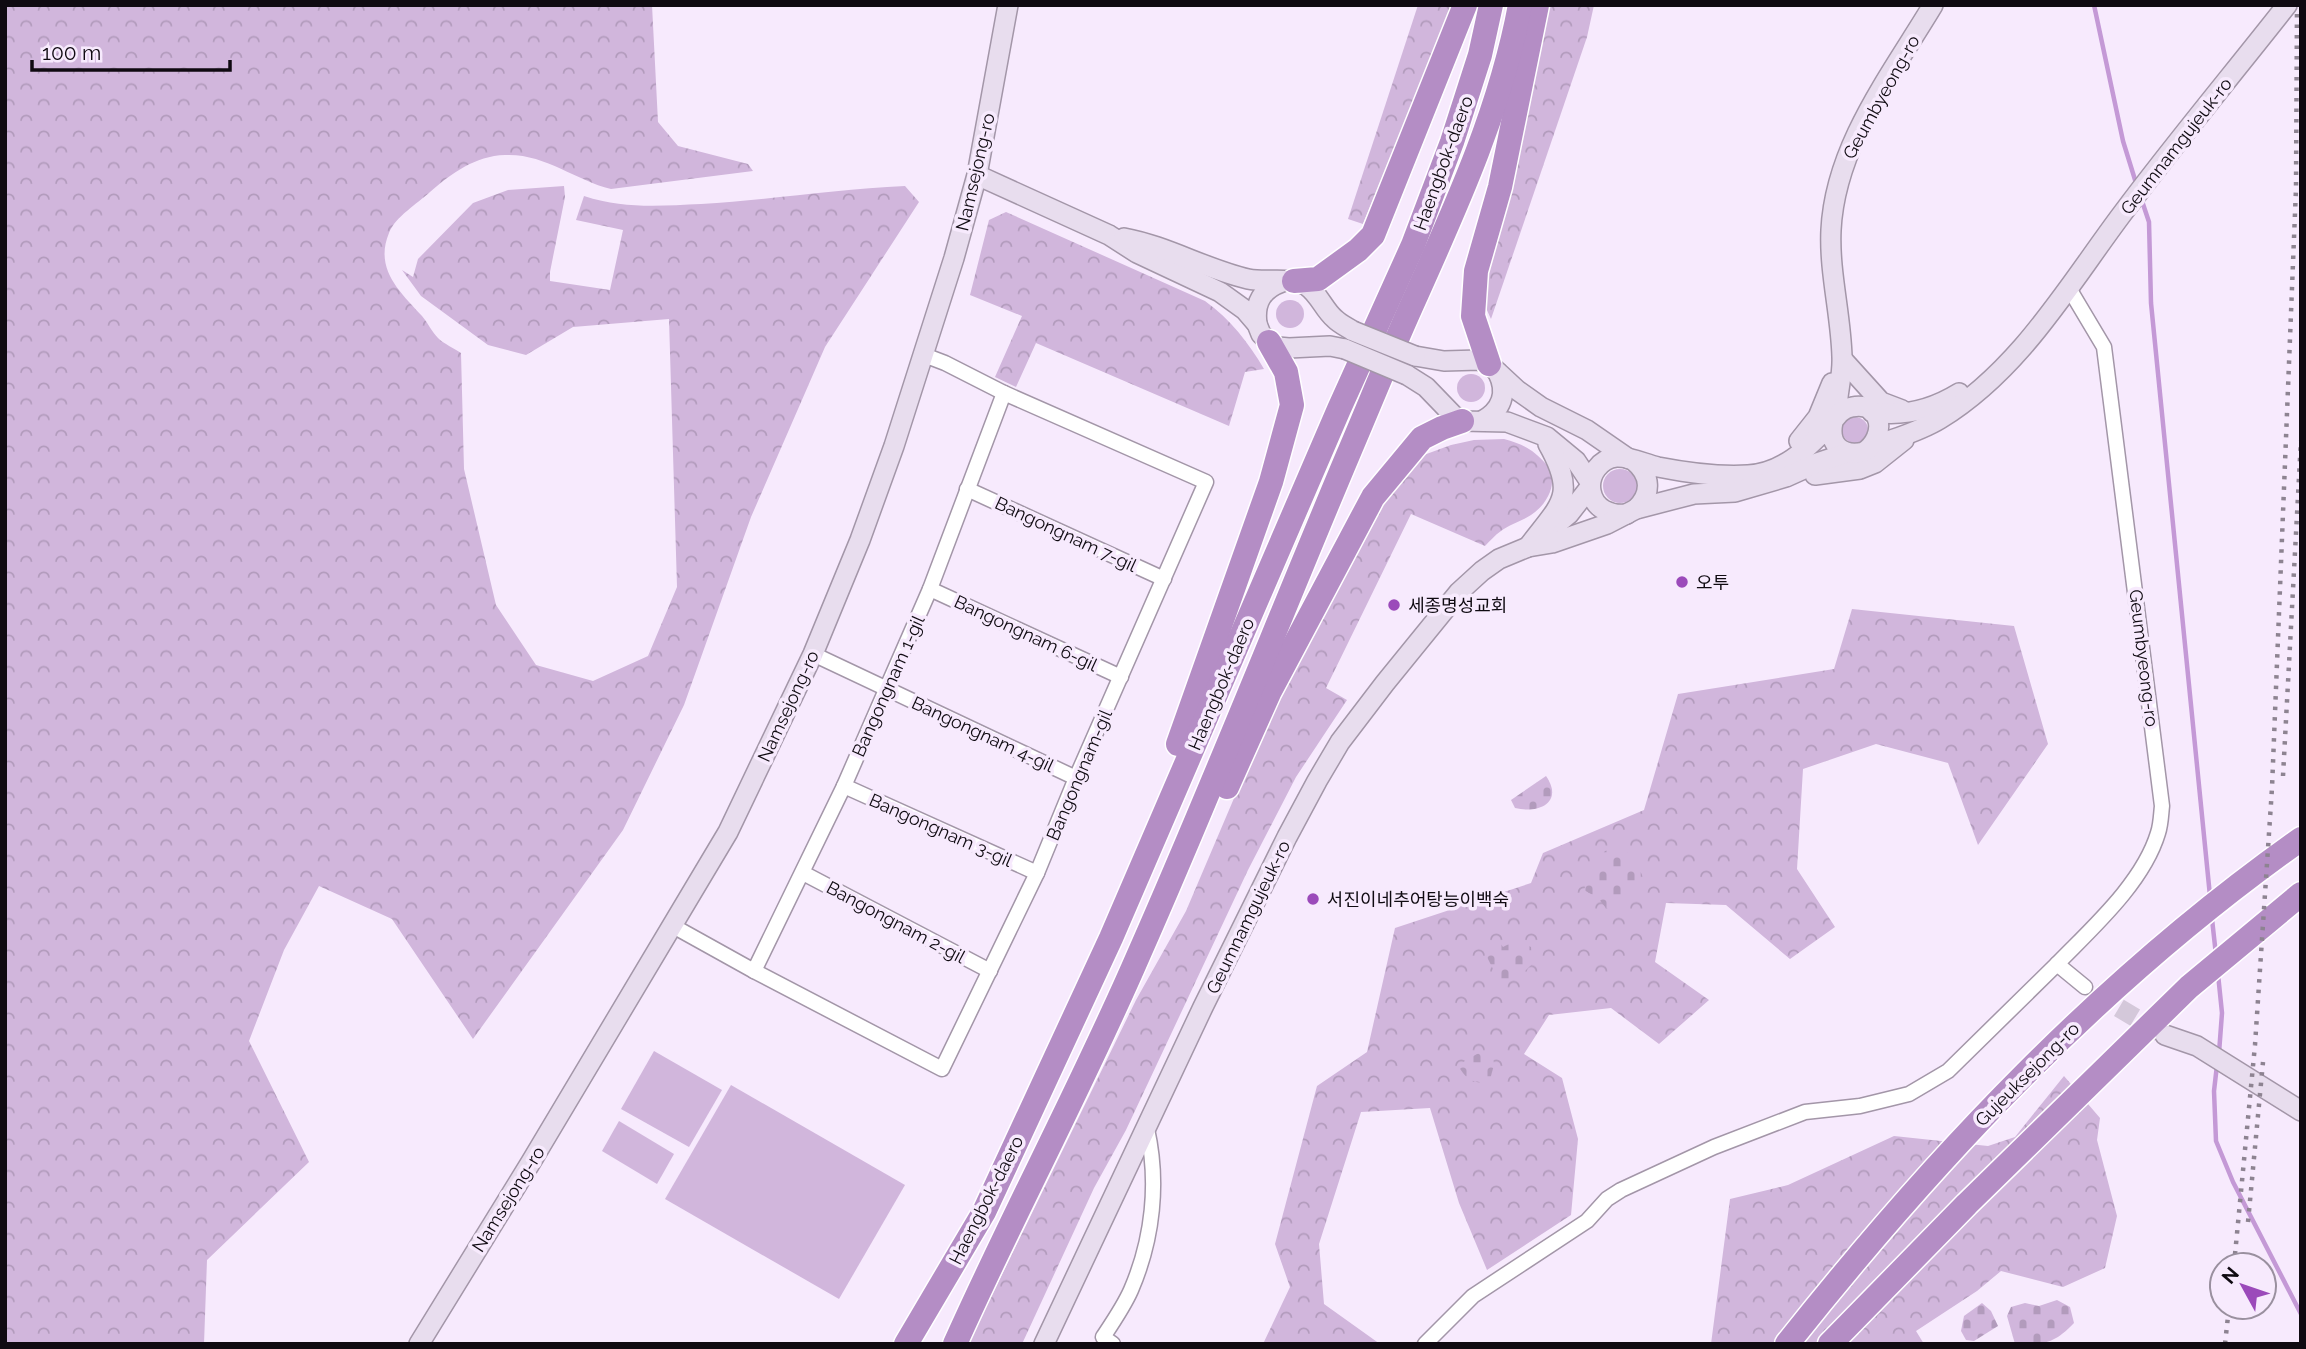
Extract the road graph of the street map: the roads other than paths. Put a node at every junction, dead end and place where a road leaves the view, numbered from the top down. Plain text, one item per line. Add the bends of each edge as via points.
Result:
1 (1008, 5) edge
2 (1465, 5) edge
3 (1491, 5) edge
4 (1520, 5) edge
5 (1537, 5) edge
6 (1933, 5) edge
7 (2287, 5) edge
8 (977, 174) junction
9 (1109, 235) junction
10 (1289, 281) junction
11 (2070, 290) junction
12 (1263, 333) junction
13 (1349, 340) junction
14 (924, 355) junction
15 (1843, 360) junction
16 (1493, 368) junction
17 (1004, 393) junction
18 (1869, 410) junction
19 (1907, 412) junction
20 (1835, 419) junction
21 (1472, 421) junction
22 (1587, 430) junction
23 (1540, 434) junction
24 (1911, 434) junction
25 (1872, 447) junction
26 (1847, 453) junction
27 (1631, 460) junction
28 (1691, 473) junction
29 (1590, 484) junction
30 (1736, 484) junction
31 (967, 489) junction
32 (1632, 512) junction
33 (1528, 547) junction
34 (1164, 579) junction
35 (930, 589) junction
36 (813, 653) junction
37 (1121, 677) junction
38 (887, 689) junction
39 (1076, 778) junction
40 (844, 786) junction
41 (2301, 839) edge
42 (803, 873) junction
43 (1037, 873) junction
44 (2301, 894) edge
45 (673, 926) junction
46 (1111, 938) junction
47 (1140, 951) junction
48 (2057, 964) junction
49 (754, 971) junction
50 (990, 971) junction
51 (2085, 987) tunnel mouth
52 (2165, 1035) tunnel mouth
53 (2301, 1111) edge
54 (1147, 1129) junction
55 (984, 1212) junction
56 (1000, 1243) junction
57 (1105, 1342) edge
58 (419, 1344) edge
59 (906, 1344) edge
60 (918, 1344) edge
61 (942, 1344) edge
62 (955, 1344) edge
63 (1044, 1344) edge
64 (1425, 1344) edge
65 (1787, 1344) edge
66 (1830, 1344) edge

1 - 8 street, Namsejong-ro
2 - 10 highway via 1373,235 1318,279
3 - 46 highway, Haengbok-daero via 1452,142 1413,245
4 - 47 highway, Haengbok-daero via 1497,99 1464,189
5 - 16 highway via 1500,187 1476,271 1473,316
6 - 15 street, Geumbyeong-ro via 1849,147 1836,190 1831,232
7 - 11 street, Geumnamgujeuk-ro via 2121,215
8 - 9 street
8 - 14 street, Namsejong-ro
9 - 10 street via 1143,242 1231,275
9 - 12 street via 1220,292 1245,310
10 - 12 street via 1273,285 1258,302 1255,313
10 - 13 street via 1314,292
11 - 19 street, Geumnamgujeuk-ro via 2005,355 1958,393 1939,405
11 - 24 street, Geumnamgujeuk-ro via 2006,365 1941,419
11 - 48 street, Geumbyeong-ro via 2104,347 2162,806 2158,833 2141,869
12 - 13 street via 1289,348
12 - 46 highway via 1286,372 1292,405 1271,482 1146,826
13 - 16 street, bridge via 1444,361 1479,360
13 - 21 street, bridge via 1426,387 1454,416
14 - 17 street, Bangongnam-gil
14 - 36 street, Namsejong-ro via 860,540
15 - 18 street
15 - 19 street via 1881,402
15 - 20 street
15 - 30 street via 1807,432 1794,446
16 - 21 street via 1502,381 1502,400 1490,416
16 - 22 street via 1541,407
17 - 31 street, Bangongnam 1-gil
17 - 34 street, Bangongnam-gil via 1206,482
18 - 19 street, Geumnamgujeuk-ro via 1891,415
18 - 20 street via 1850,407
18 - 25 street via 1880,432
20 - 26 street via 1832,438
20 - 30 street, Geumnamgujeuk-ro via 1789,462
21 - 23 street via 1507,422
21 - 47 highway via 1422,438 1373,497 1269,693 1186,880
22 - 27 street
22 - 28 street
23 - 29 street via 1576,461
23 - 33 street via 1561,466 1565,486 1558,507
24 - 25 street, Geumnamgujeuk-ro
24 - 30 street via 1875,463 1860,469 1818,474 1789,484
25 - 26 street
26 - 30 street, Geumnamgujeuk-ro via 1786,477
27 - 28 street, Geumnamgujeuk-ro
27 - 29 street, Geumnamgujeuk-ro via 1606,460 1593,473
27 - 32 street via 1641,467 1648,484 1643,502
28 - 30 street, Geumnamgujeuk-ro
29 - 32 street via 1600,508 1618,515
29 - 33 street, Geumnamgujeuk-ro via 1569,514
30 - 32 street, Geumnamgujeuk-ro
31 - 34 street, Bangongnam 7-gil
31 - 35 street, Bangongnam 1-gil
32 - 33 street, Geumnamgujeuk-ro
33 - 54 street, Geumnamgujeuk-ro via 1482,570 1459,592 1340,742 1287,837
34 - 37 street, Bangongnam-gil
35 - 37 street, Bangongnam 6-gil
35 - 38 street, Bangongnam 1-gil
36 - 38 street, Bangongnam 4-gil
36 - 45 street, Namsejong-ro via 728,832
37 - 39 street, Bangongnam-gil
38 - 39 street, Bangongnam 4-gil
38 - 40 street, Bangongnam 1-gil
39 - 43 street, Bangongnam-gil
40 - 42 street, Bangongnam 1-gil
40 - 43 street, Bangongnam 3-gil
41 - 65 highway, Gujeuksejong-ro via 2179,933 2004,1093
42 - 49 street, Bangongnam 1-gil
42 - 50 street, Bangongnam 2-gil
43 - 50 street, Bangongnam-gil
44 - 66 highway via 2189,987
45 - 49 street, Bangongnam-gil
45 - 58 street, Namsejong-ro
46 - 55 highway, Haengbok-daero
47 - 56 highway, Haengbok-daero via 1086,1072
48 - 51 street
48 - 64 street, Geumbyeong-ro via 1948,1071 1909,1094 1805,1112 1621,1190 1587,1221 1472,1296
49 - 50 street, Bangongnam-gil via 942,1069
52 - 53 street via 2197,1046
54 - 57 street via 1153,1158 1151,1222 1130,1292
54 - 63 street, Geumnamgujeuk-ro
55 - 59 highway, Haengbok-daero
55 - 60 highway
56 - 61 highway
56 - 62 highway, Haengbok-daero

